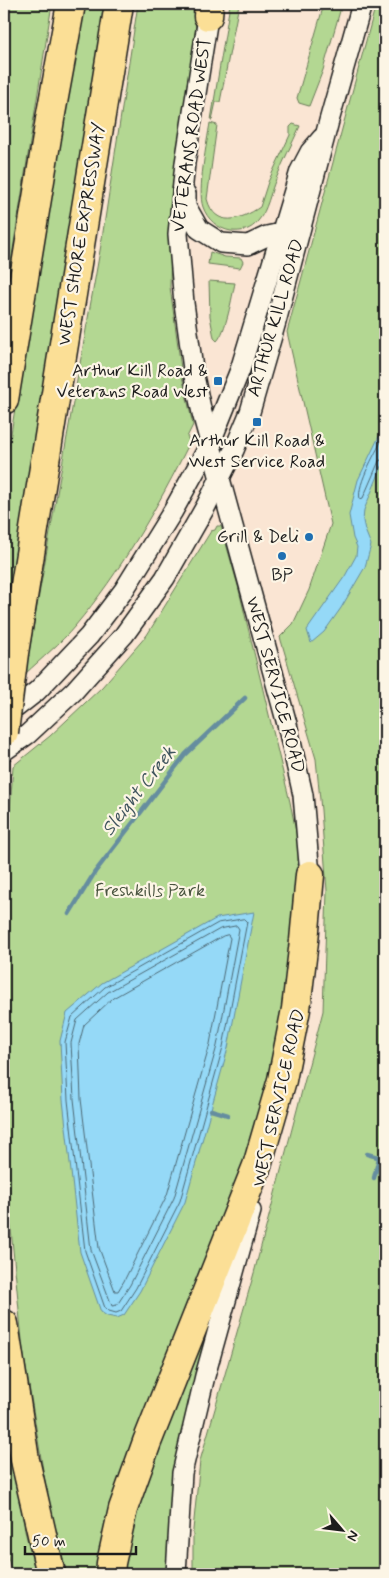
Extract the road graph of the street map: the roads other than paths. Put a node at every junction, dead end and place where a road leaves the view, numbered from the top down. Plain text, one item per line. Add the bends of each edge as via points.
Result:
1 (71, 4) edge
2 (119, 4) edge
3 (362, 4) edge
4 (209, 8) edge
5 (326, 134) junction
6 (185, 163) junction
7 (281, 233) junction
8 (4, 400) edge
9 (210, 444) junction
10 (220, 480) junction
11 (4, 717) edge
12 (4, 732) edge
13 (4, 751) edge
14 (310, 875) junction
15 (4, 1324) edge
16 (51, 1574) edge
17 (110, 1574) edge
18 (176, 1574) edge

1 - 8 highway
2 - 12 highway, WEST SHORE EXPRESSWAY, bridge
3 - 5 street, ARTHUR KILL ROAD
4 - 6 street, VETERANS ROAD WEST
5 - 7 street, ARTHUR KILL ROAD via 310,152 300,172
5 - 10 street, ARTHUR KILL ROAD via 254,401
6 - 7 street via 186,206 200,230 222,243 248,244
6 - 9 street, VETERANS ROAD WEST via 178,234 184,303 194,376
7 - 9 street, ARTHUR KILL ROAD via 240,370
9 - 10 street, WEST SERVICE ROAD
9 - 11 street, ARTHUR KILL ROAD via 174,511 124,590 89,636 37,691
10 - 13 street, ARTHUR KILL ROAD via 164,578 124,635 74,691 28,734
10 - 14 street, WEST SERVICE ROAD via 287,724 303,795
14 - 17 highway via 296,1009 282,1080 258,1166 147,1442 126,1500
14 - 18 street, WEST SERVICE ROAD via 303,991 291,1063 205,1376 182,1473
15 - 16 highway via 25,1460

